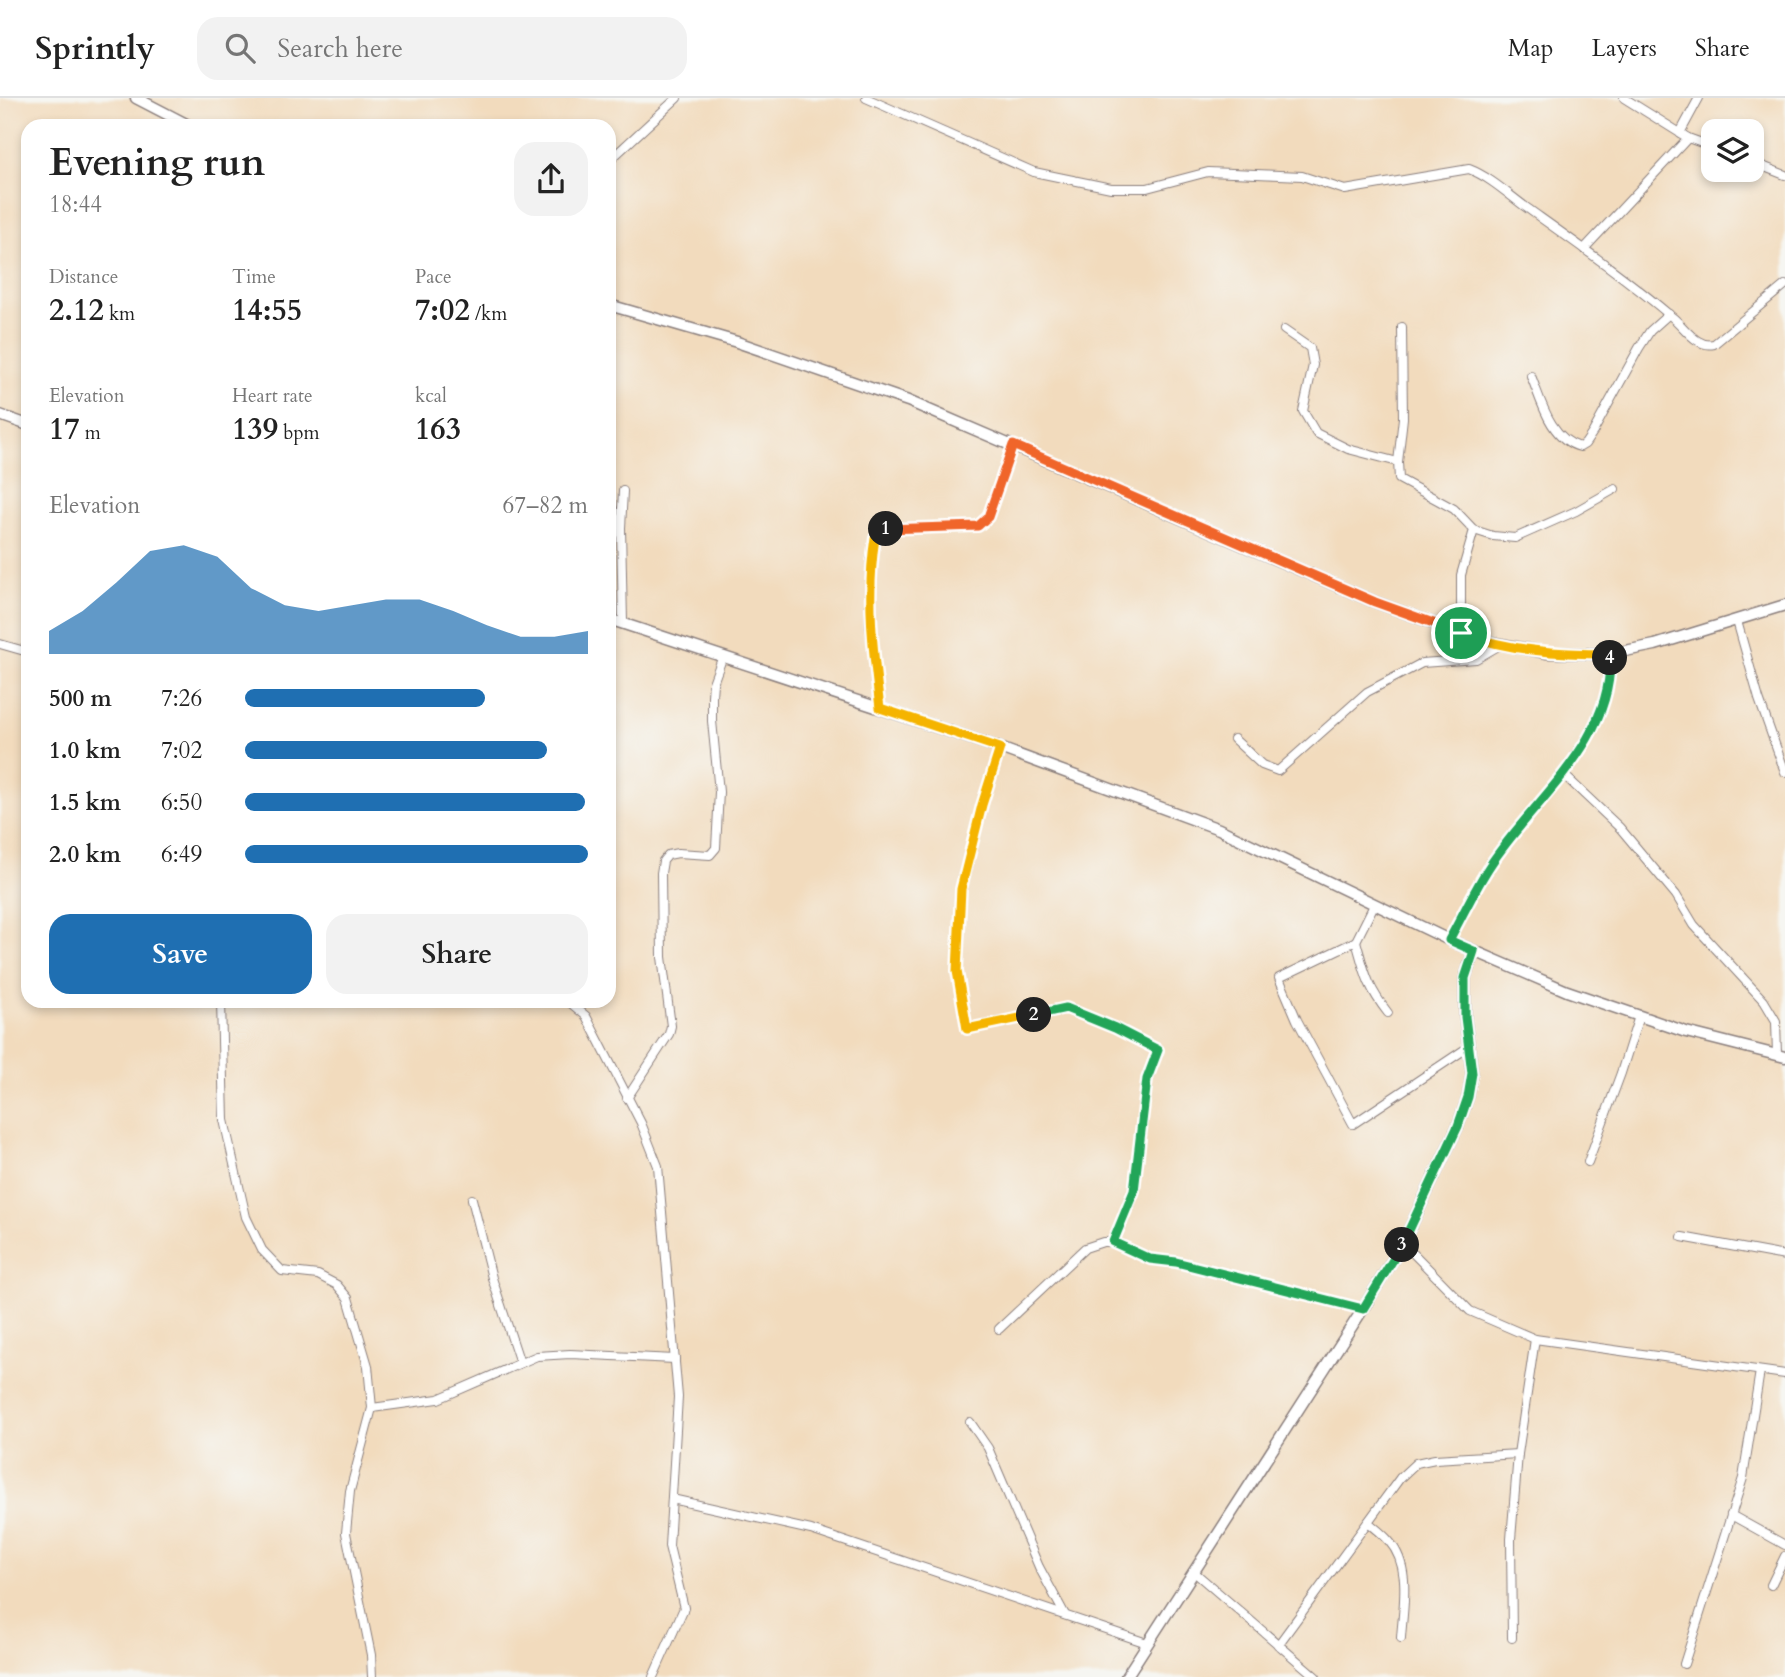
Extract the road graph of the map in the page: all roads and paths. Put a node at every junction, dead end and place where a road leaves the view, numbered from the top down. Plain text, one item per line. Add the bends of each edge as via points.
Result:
1 (136, 98) edge
2 (677, 98) edge
3 (866, 98) edge
4 (1623, 98) edge
5 (1699, 98) edge
6 (176, 119) edge
7 (1684, 135) junction
8 (1701, 142) edge
9 (616, 155) edge
10 (1764, 167) edge
11 (1785, 175) edge
12 (1584, 248) junction
13 (1785, 285) edge
14 (616, 307) edge
15 (1669, 314) junction
16 (1402, 327) dead end
17 (1284, 331) dead end
18 (1531, 376) dead end
19 (0, 415) edge
20 (21, 422) edge
21 (1013, 445) junction
22 (1398, 462) junction
23 (1615, 489) dead end
24 (623, 491) dead end
25 (1474, 530) junction
26 (1785, 605) edge
27 (616, 621) edge
28 (1737, 621) junction
29 (623, 623) junction
30 (1461, 633) junction
31 (0, 644) edge
32 (1500, 645) junction
33 (21, 650) edge
34 (1610, 654) junction
35 (723, 656) junction
36 (880, 708) junction
37 (1234, 739) dead end
38 (1000, 748) junction
39 (1785, 772) edge
40 (1563, 774) junction
41 (1374, 905) junction
42 (1449, 940) junction
43 (1356, 941) junction
44 (1474, 951) junction
45 (221, 1008) edge
46 (576, 1008) edge
47 (1388, 1013) dead end
48 (1639, 1016) junction
49 (1470, 1046) junction
50 (1781, 1056) edge
51 (627, 1098) junction
52 (1588, 1162) dead end
53 (472, 1199) dead end
54 (1682, 1237) dead end
55 (1113, 1242) junction
56 (1403, 1243) junction
57 (1785, 1256) edge
58 (1363, 1309) junction
59 (999, 1329) dead end
60 (1535, 1339) junction
61 (675, 1359) junction
62 (520, 1363) junction
63 (1760, 1371) junction
64 (1785, 1374) edge
65 (372, 1408) junction
66 (970, 1422) dead end
67 (1518, 1454) junction
68 (672, 1499) junction
69 (1731, 1515) junction
70 (1368, 1522) junction
71 (1785, 1545) edge
72 (1785, 1556) edge
73 (1193, 1571) junction
74 (1771, 1585) dead end
75 (1065, 1615) junction
76 (1401, 1638) dead end
77 (1512, 1638) dead end
78 (1147, 1643) junction
79 (1278, 1645) junction
80 (1684, 1664) dead end
81 (372, 1677) edge
82 (653, 1677) edge
83 (1126, 1677) edge
84 (1316, 1677) edge

1 - 6 street
2 - 9 street
3 - 12 street via 1034,172 1111,188 1147,188 1208,172 1302,176 1345,190 1469,169
4 - 7 street
5 - 7 street
7 - 8 street
7 - 12 street
10 - 11 street
12 - 15 street
13 - 15 street via 1706,346
14 - 21 street via 836,375
15 - 18 street via 1650,331 1580,447 1564,439 1548,418
16 - 22 street via 1403,418
17 - 22 street via 1310,348 1313,365 1303,411 1316,433 1348,449
19 - 20 street
21 - 30 street via 1375,602
21 - 36 street via 988,517 978,526 884,529 875,538 870,624
22 - 25 street via 1399,479 1454,509
23 - 25 street via 1516,538
24 - 29 street
25 - 30 street via 1461,575
26 - 28 street
27 - 29 street
28 - 34 street
28 - 39 street
29 - 35 street
30 - 32 street
31 - 33 street
32 - 34 street via 1547,653
32 - 37 street via 1476,659 1422,663 1367,692 1278,771 1262,765
34 - 40 street via 1611,674 1600,713
35 - 36 street
35 - 51 street via 712,696 719,806 716,848 710,855 678,853 663,861 662,957 671,1026
36 - 38 street
38 - 41 street via 1219,829
38 - 55 street via 961,889 957,971 967,1029 1066,1008 1158,1050 1147,1079 1134,1191
40 - 42 street via 1490,865
40 - 50 street via 1620,828 1676,895 1694,925 1763,1001 1776,1021
41 - 42 street
41 - 43 street
42 - 44 street
43 - 47 street via 1363,972
43 - 49 street via 1279,978 1353,1124
44 - 48 street
44 - 49 street via 1465,978
45 - 65 street via 224,1120 246,1217 262,1250 282,1271 317,1275 337,1285 348,1298 369,1366
46 - 51 street via 586,1016
48 - 50 street
48 - 52 street
49 - 56 street via 1468,1097
51 - 61 street via 658,1166
53 - 62 street
54 - 57 street
55 - 58 street via 1150,1259
55 - 59 street via 1085,1248
56 - 58 street
56 - 60 street via 1470,1311
58 - 73 street
60 - 63 street
60 - 67 street
61 - 62 street via 570,1354 537,1356
61 - 68 street via 678,1397
62 - 65 street via 438,1399
63 - 64 street
63 - 69 street via 1743,1478
65 - 81 street via 350,1491 346,1533
66 - 75 street via 988,1448 1039,1567
67 - 70 street via 1416,1463
67 - 77 street via 1511,1539
68 - 75 street via 811,1530
68 - 82 street via 669,1546 684,1608
69 - 71 street
69 - 80 street
70 - 76 street via 1389,1541 1404,1573
70 - 79 street
72 - 74 street
73 - 78 street
73 - 79 street
75 - 78 street
78 - 83 street
79 - 84 street

